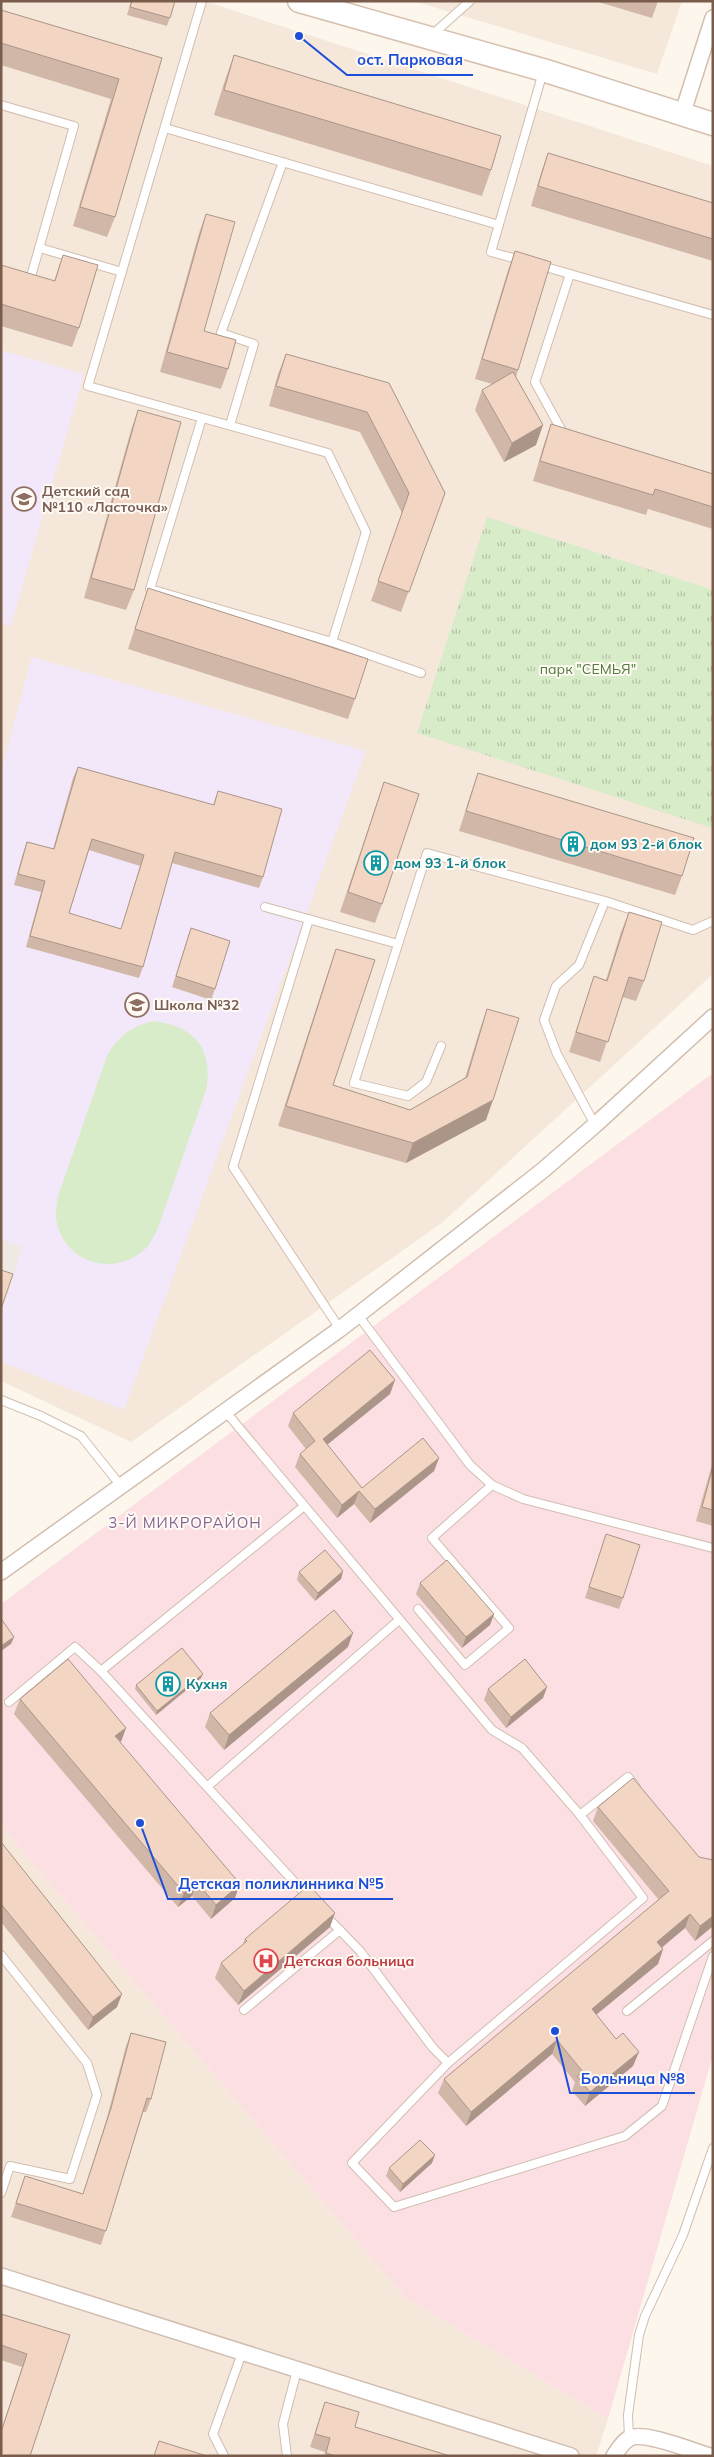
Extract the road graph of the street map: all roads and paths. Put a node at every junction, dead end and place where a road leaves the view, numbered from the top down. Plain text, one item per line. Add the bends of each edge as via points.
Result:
1 (202, 1) edge
2 (299, 1) edge
3 (470, 1) edge
4 (713, 18) edge
5 (430, 37) junction
6 (543, 70) junction
7 (1, 105) edge
8 (682, 115) junction
9 (713, 124) edge
10 (165, 128) junction
11 (283, 162) junction
12 (499, 225) junction
13 (40, 248) junction
14 (526, 262) edge
15 (535, 264) edge
16 (122, 272) junction
17 (570, 274) junction
18 (16, 275) edge
19 (713, 316) edge
20 (202, 418) junction
21 (230, 425) junction
22 (572, 435) edge
23 (332, 642) junction
24 (421, 673) dead end
25 (605, 901) junction
26 (265, 907) dead end
27 (310, 919) junction
28 (713, 921) edge
29 (398, 944) junction
30 (713, 1017) edge
31 (441, 1046) dead end
32 (595, 1126) junction
33 (358, 1315) junction
34 (340, 1328) junction
35 (1, 1400) edge
36 (226, 1412) junction
37 (492, 1485) junction
38 (122, 1486) junction
39 (303, 1506) junction
40 (713, 1548) edge
41 (1, 1572) edge
42 (418, 1609) dead end
43 (399, 1620) junction
44 (101, 1671) junction
45 (9, 1702) dead end
46 (208, 1786) junction
47 (640, 1791) edge
48 (580, 1815) junction
49 (314, 1903) edge
50 (321, 1910) edge
51 (340, 1930) junction
52 (713, 1941) edge
53 (1, 1955) edge
54 (713, 1956) edge
55 (244, 2010) dead end
56 (626, 2012) dead end
57 (448, 2063) junction
58 (713, 2148) edge
59 (1, 2194) edge
60 (1, 2276) edge
61 (242, 2352) junction
62 (297, 2370) junction
63 (629, 2438) junction
64 (224, 2456) edge
65 (287, 2456) edge
66 (571, 2456) edge
67 (614, 2456) edge
68 (710, 2456) edge

1 - 10 lane
2 - 5 main road
3 - 5 lane
4 - 8 street
5 - 6 main road
6 - 8 main road
6 - 12 lane
7 - 13 lane via 74,126
8 - 9 main road
10 - 11 lane
10 - 16 lane
11 - 12 lane
11 - 21 lane via 221,333 254,344
12 - 14 lane via 491,252
13 - 16 lane
13 - 18 lane via 30,280
15 - 17 lane
16 - 20 lane via 88,386
17 - 19 lane
17 - 22 lane via 535,382 563,432
20 - 21 lane
20 - 23 lane via 150,589
21 - 23 lane via 328,453 366,532
23 - 24 lane
25 - 28 lane via 693,930
25 - 29 lane via 427,853
25 - 32 lane via 579,965 556,986 544,1020 557,1054
26 - 27 lane
27 - 29 lane
27 - 34 lane via 233,1167
29 - 31 lane via 354,1083 408,1096 426,1082
30 - 32 street
32 - 33 street
33 - 34 street
33 - 37 lane via 470,1465
34 - 36 street
35 - 38 lane via 81,1436
36 - 38 street
36 - 39 lane
37 - 40 lane via 523,1499
37 - 42 lane via 432,1538 509,1628 465,1665
38 - 41 street
39 - 43 lane
39 - 44 lane
43 - 46 lane
43 - 48 lane via 492,1730 522,1748
44 - 45 lane via 75,1647
44 - 46 lane
46 - 49 lane
47 - 48 lane via 628,1777
48 - 57 lane via 643,1898
50 - 51 lane
51 - 55 lane
51 - 57 lane
52 - 56 lane
53 - 59 lane via 87,2062 97,2095 70,2179 10,2166
54 - 57 lane via 662,2106 625,2136 394,2207 352,2163
58 - 63 lane via 683,2235 639,2335 628,2415
60 - 61 street
61 - 62 street
61 - 64 lane via 213,2434
62 - 65 lane via 283,2424
62 - 66 street
63 - 67 street
63 - 68 street via 649,2438

